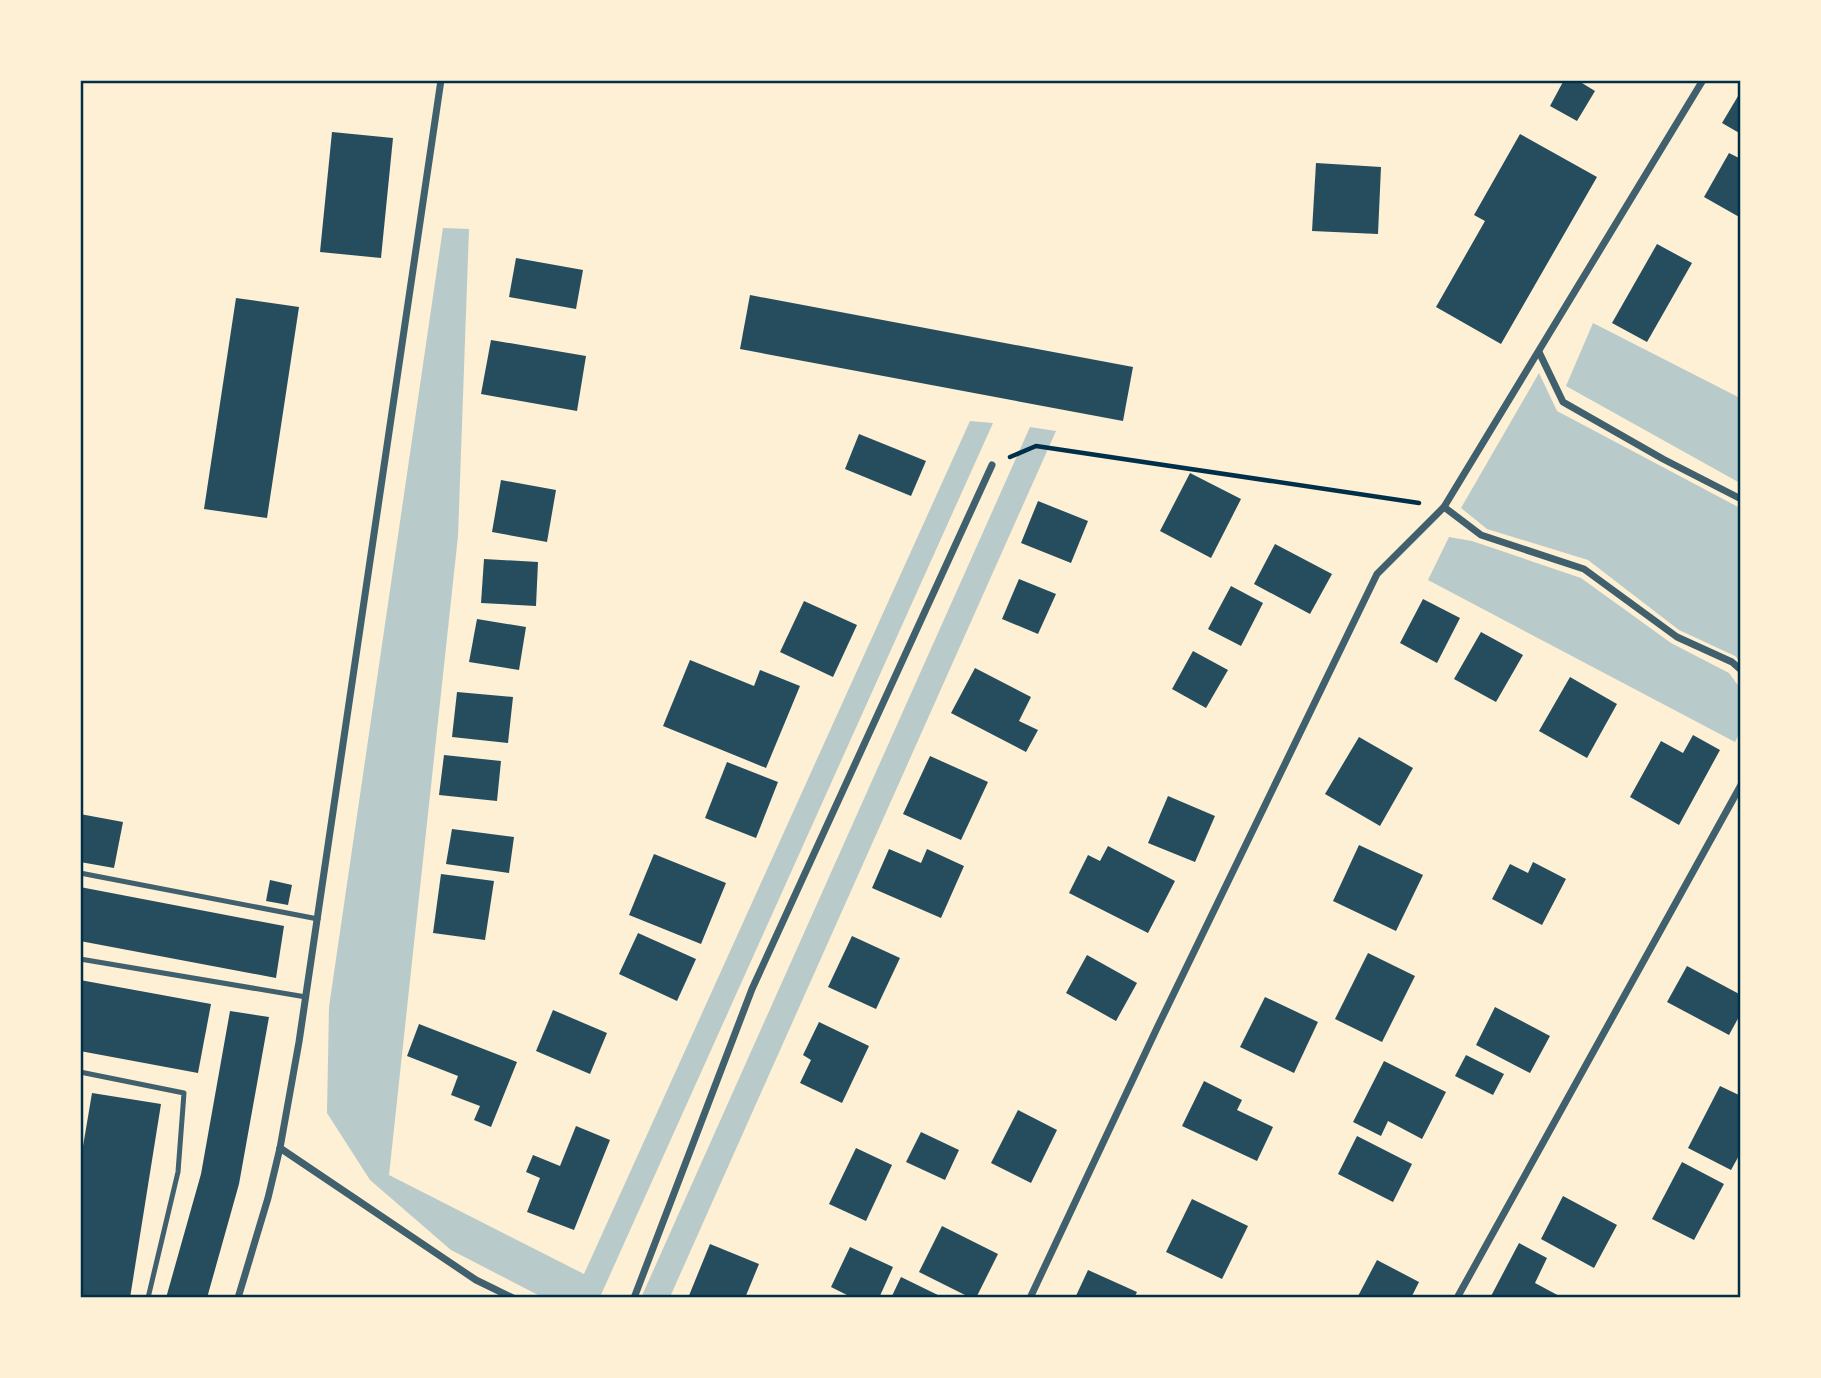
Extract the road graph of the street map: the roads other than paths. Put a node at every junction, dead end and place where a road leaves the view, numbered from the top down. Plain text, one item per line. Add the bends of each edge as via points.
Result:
1 (442, 80) edge
2 (1703, 80) edge
3 (1539, 352) junction
4 (992, 465) road end
5 (1741, 499) edge
6 (1444, 507) junction
7 (1741, 670) edge
8 (1741, 785) edge
9 (80, 873) edge
10 (318, 919) junction
11 (80, 959) edge
12 (306, 997) junction
13 (80, 1072) edge
14 (280, 1147) junction
15 (148, 1297) edge
16 (238, 1297) edge
17 (513, 1297) edge
18 (634, 1297) edge
19 (1030, 1297) edge
20 (1457, 1297) edge

1 - 10 street
2 - 3 street
3 - 5 street via 1563,402
3 - 6 street
4 - 18 street via 752,989
6 - 7 street via 1481,535 1584,569 1677,637
6 - 19 street via 1377,574
8 - 20 street
9 - 10 lane
10 - 12 street
11 - 12 lane
12 - 14 street
13 - 15 lane via 184,1093 178,1172
14 - 16 street
14 - 17 street via 477,1280

